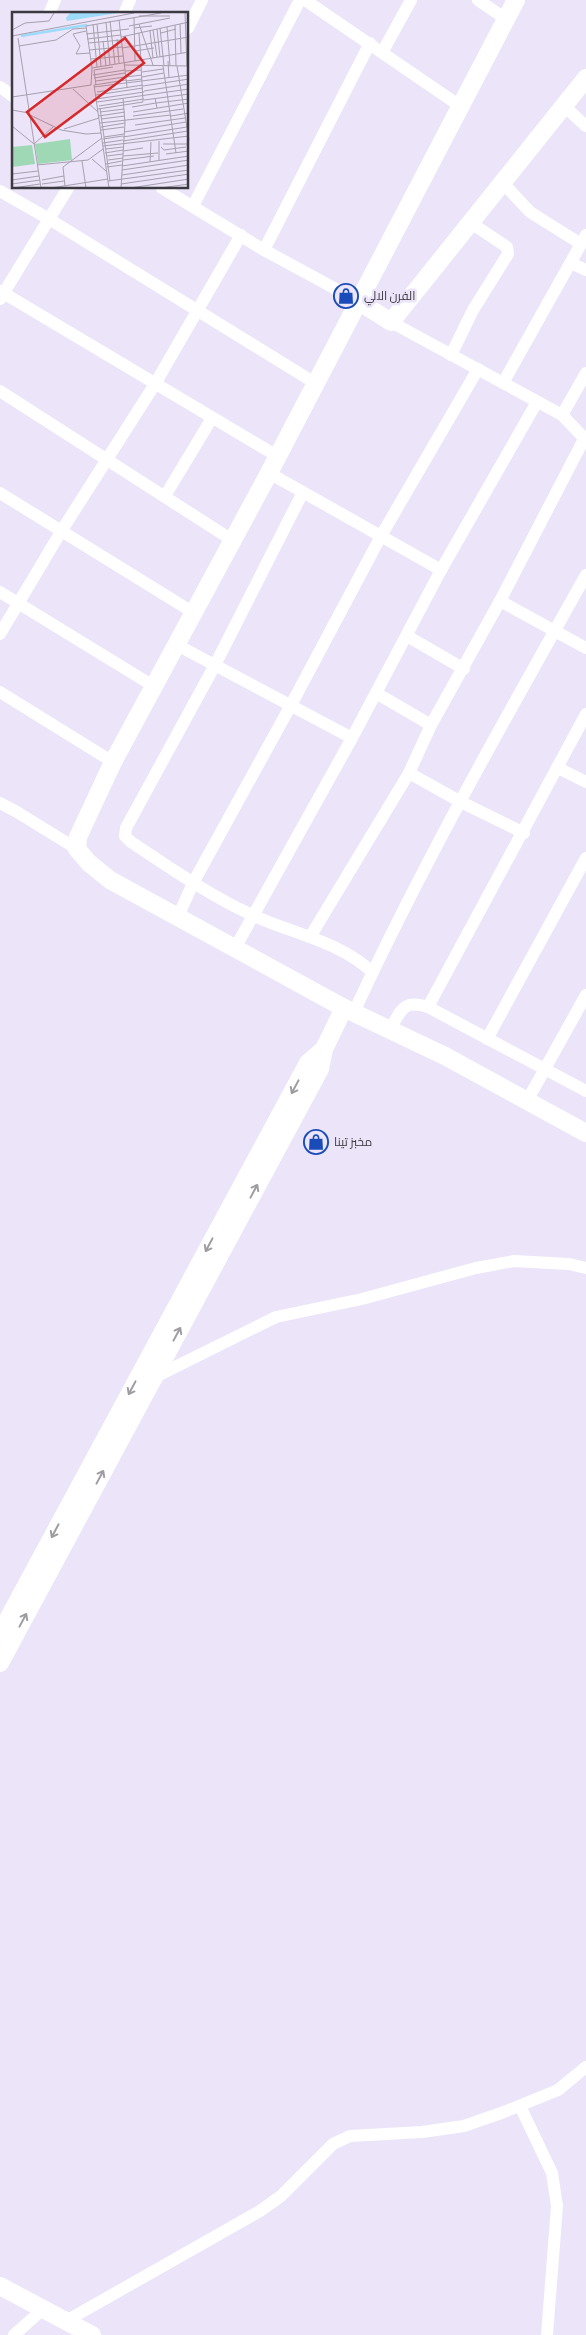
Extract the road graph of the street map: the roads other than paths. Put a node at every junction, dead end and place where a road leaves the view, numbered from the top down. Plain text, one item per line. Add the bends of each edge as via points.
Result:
1 (55, 0) edge
2 (130, 0) edge
3 (202, 0) edge
4 (411, 0) edge
5 (478, 0) edge
6 (516, 0) edge
7 (307, 1) edge
8 (50, 12) edge
9 (125, 12) edge
10 (506, 19) junction
11 (189, 26) edge
12 (370, 43) junction
13 (383, 51) junction
14 (586, 78) edge
15 (0, 87) edge
16 (12, 95) edge
17 (460, 106) junction
18 (564, 106) junction
19 (586, 126) edge
20 (502, 183) junction
21 (67, 189) edge
22 (164, 189) edge
23 (0, 191) edge
24 (193, 206) junction
25 (49, 219) junction
26 (471, 223) junction
27 (241, 236) junction
28 (584, 240) edge
29 (264, 250) junction
30 (571, 263) junction
31 (586, 270) edge
32 (1, 294) edge
33 (358, 301) junction
34 (198, 311) junction
35 (391, 322) junction
36 (451, 355) junction
37 (478, 369) junction
38 (586, 373) edge
39 (315, 383) junction
40 (503, 383) junction
41 (155, 384) junction
42 (0, 391) edge
43 (538, 402) junction
44 (562, 415) junction
45 (212, 418) junction
46 (585, 440) edge
47 (277, 456) junction
48 (107, 458) junction
49 (269, 473) junction
50 (303, 492) junction
51 (0, 493) edge
52 (165, 496) junction
53 (62, 530) junction
54 (381, 536) junction
55 (232, 540) junction
56 (441, 570) junction
57 (586, 575) edge
58 (0, 592) edge
59 (500, 601) junction
60 (19, 603) junction
61 (194, 613) junction
62 (554, 632) junction
63 (0, 634) edge
64 (407, 636) junction
65 (177, 645) junction
66 (586, 648) edge
67 (215, 665) junction
68 (464, 669) junction
69 (155, 687) junction
70 (0, 692) edge
71 (376, 694) junction
72 (291, 705) junction
73 (586, 714) edge
74 (431, 725) junction
75 (352, 738) junction
76 (113, 762) junction
77 (558, 768) junction
78 (409, 772) junction
79 (586, 782) edge
80 (461, 802) junction
81 (0, 803) edge
82 (524, 833) junction
83 (77, 849) junction
84 (586, 858) edge
85 (192, 883) junction
86 (252, 915) junction
87 (178, 919) junction
88 (310, 937) junction
89 (234, 950) junction
90 (372, 972) junction
91 (586, 995) edge
92 (428, 1007) junction
93 (349, 1010) junction
94 (390, 1029) junction
95 (487, 1039) junction
96 (324, 1049) junction
97 (545, 1070) junction
98 (586, 1091) edge
99 (527, 1100) junction
100 (586, 1133) edge
101 (586, 1268) edge
102 (154, 1378) junction
103 (0, 1634) edge
104 (0, 1663) edge
105 (586, 2067) edge
106 (520, 2106) junction
107 (0, 2286) edge
108 (43, 2309) junction
109 (66, 2321) junction
110 (14, 2335) edge
111 (92, 2335) edge
112 (547, 2335) edge

1 - 8 street
2 - 9 street
3 - 11 street
4 - 13 street
5 - 10 street
6 - 10 street
7 - 12 street
7 - 24 street
10 - 17 street
12 - 13 street
12 - 29 street
13 - 17 street
14 - 18 street
15 - 16 street
17 - 33 street
18 - 19 street
18 - 20 street
20 - 26 street
20 - 28 street via 530,212
21 - 25 street
22 - 24 street
23 - 25 street
24 - 27 street
25 - 32 street
25 - 34 street
26 - 35 street
26 - 36 street via 507,247 508,254 473,310
27 - 29 street
27 - 34 street
28 - 30 street
29 - 33 street
30 - 31 street
30 - 40 street
32 - 41 street
33 - 35 street
33 - 39 street
34 - 39 street
34 - 41 street
35 - 36 street
36 - 37 street
37 - 40 street
37 - 54 street
38 - 44 street
39 - 47 street
40 - 43 street
41 - 45 street
41 - 48 street
42 - 48 street
43 - 44 street
43 - 56 street
44 - 46 street
45 - 47 street
45 - 52 street
46 - 59 street
47 - 49 street
48 - 52 street
48 - 53 street
49 - 50 street
49 - 55 street
50 - 54 street
50 - 67 street
51 - 53 street
52 - 55 street
53 - 60 street
53 - 61 street
54 - 56 street
54 - 72 street
55 - 61 street
56 - 64 street
57 - 62 street
58 - 60 street
59 - 62 street
59 - 68 street
60 - 63 street
60 - 69 street
61 - 65 street
62 - 66 street
62 - 80 street
64 - 68 street
64 - 71 street
65 - 67 street
65 - 69 street
67 - 72 street
67 - 85 street via 126,828 126,836 131,842
68 - 74 street
69 - 76 street
70 - 76 street
71 - 74 street
71 - 75 street
72 - 75 street
72 - 85 street
73 - 77 street
74 - 78 street
75 - 86 street
76 - 83 street via 82,825
77 - 79 street
77 - 82 street
78 - 80 street
78 - 88 street
80 - 82 street
80 - 90 street
81 - 83 street
82 - 92 street
83 - 87 street via 110,880
84 - 95 street
85 - 86 street
85 - 87 street
86 - 88 street
86 - 89 street
87 - 89 street
88 - 90 street via 343,950
89 - 93 street
90 - 93 street
91 - 97 street
92 - 94 street via 410,1003
92 - 95 street
93 - 94 street
93 - 96 street
94 - 99 street
95 - 97 street
102 -> 96 street via 320,1068
96 -> 103 street via 308,1063
97 - 98 street
97 - 99 street
99 - 100 street
101 - 102 street via 514,1261 276,1318
104 -> 102 street
105 - 106 street via 558,2090
106 - 109 street via 464,2126 350,2136 333,2144 281,2196 260,2211
106 - 112 street via 552,2173 557,2206
107 - 108 street
108 - 109 street
108 - 110 street
109 - 111 street

